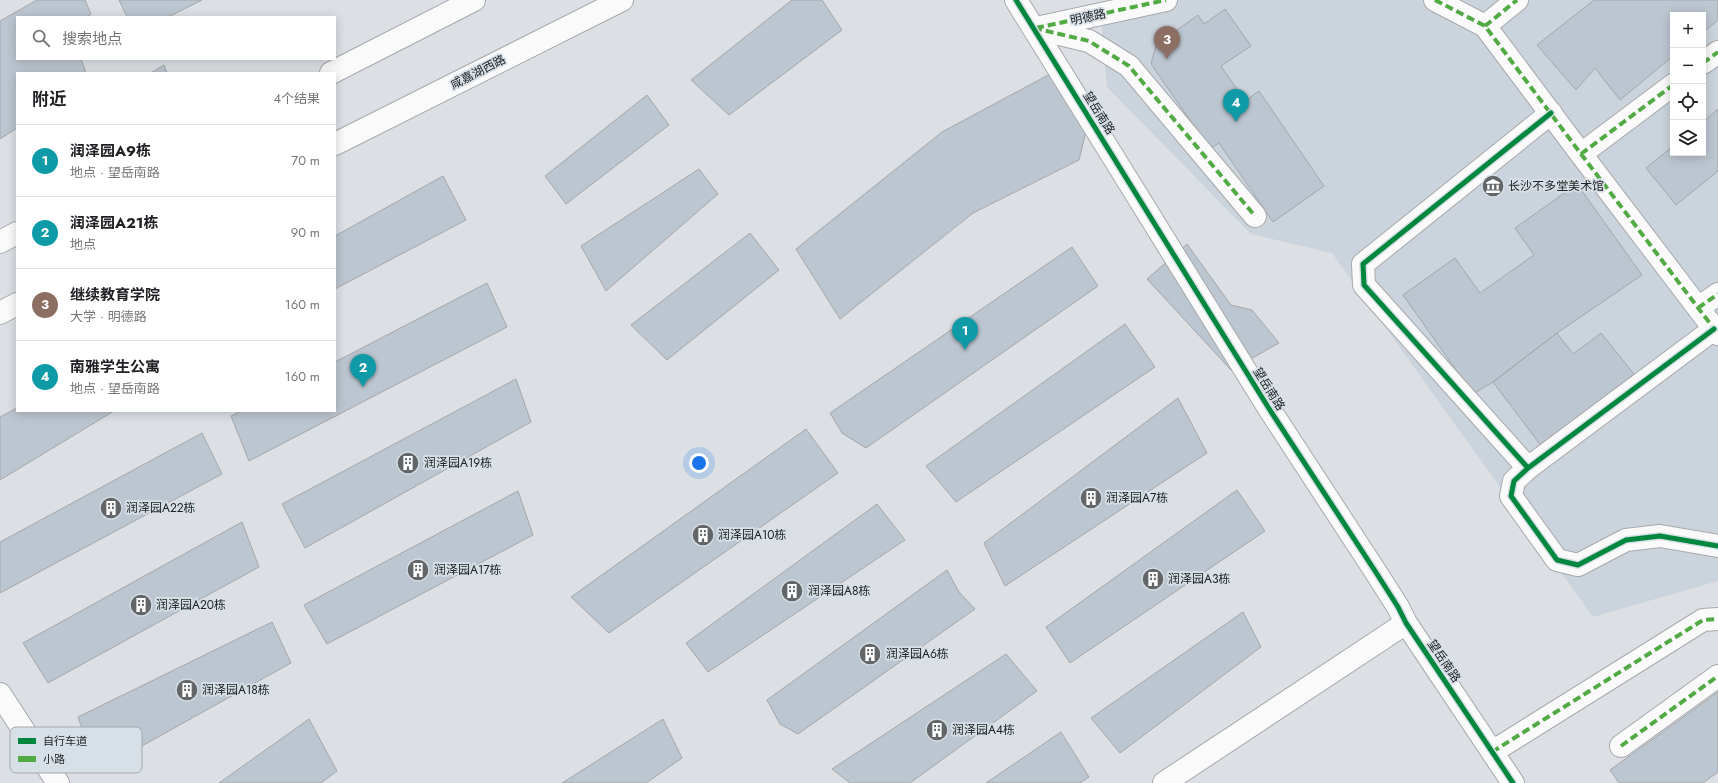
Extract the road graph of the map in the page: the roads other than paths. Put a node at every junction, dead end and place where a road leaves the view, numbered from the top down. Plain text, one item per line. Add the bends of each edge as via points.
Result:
1 (474, 0) edge
2 (622, 0) edge
3 (1016, 0) edge
4 (1166, 0) edge
5 (1435, 0) edge
6 (1517, 0) edge
7 (1485, 26) junction
8 (1034, 28) junction
9 (1718, 52) edge
10 (1706, 61) edge
11 (333, 72) edge
12 (1670, 87) edge
13 (1552, 113) junction
14 (336, 143) edge
15 (1581, 154) junction
16 (1255, 216) dead end
17 (16, 234) edge
18 (0, 242) edge
19 (1718, 294) edge
20 (16, 305) edge
21 (1698, 308) junction
22 (0, 313) edge
23 (1716, 331) edge
24 (1528, 468) junction
25 (1718, 546) edge
26 (1718, 619) edge
27 (1406, 623) junction
28 (1718, 676) edge
29 (0, 694) edge
30 (22, 727) edge
31 (1621, 746) dead end
32 (1492, 752) junction
33 (51, 773) edge
34 (58, 783) edge
35 (1164, 783) edge
36 (1513, 783) edge

1 - 11 street
2 - 14 street, 咸嘉湖西路
3 - 8 street, 望岳南路
4 - 8 street, 明德路
5 - 7 street
6 - 7 street
7 - 13 street
8 - 16 street via 1089,41 1129,66
8 - 27 street, 望岳南路 via 1268,407
9 - 10 street
12 - 15 street
13 - 15 street
13 - 24 street via 1363,264 1364,285
15 - 21 street
17 - 18 street
19 - 21 street
20 - 22 street
21 - 23 street
23 - 24 street
24 - 25 street via 1514,481 1511,496 1557,560 1578,565 1626,540 1660,536
26 - 32 street via 1703,620
27 - 32 street, 望岳南路
27 - 35 street
28 - 31 street
29 - 30 street
32 - 36 street, 望岳南路
33 - 34 street

